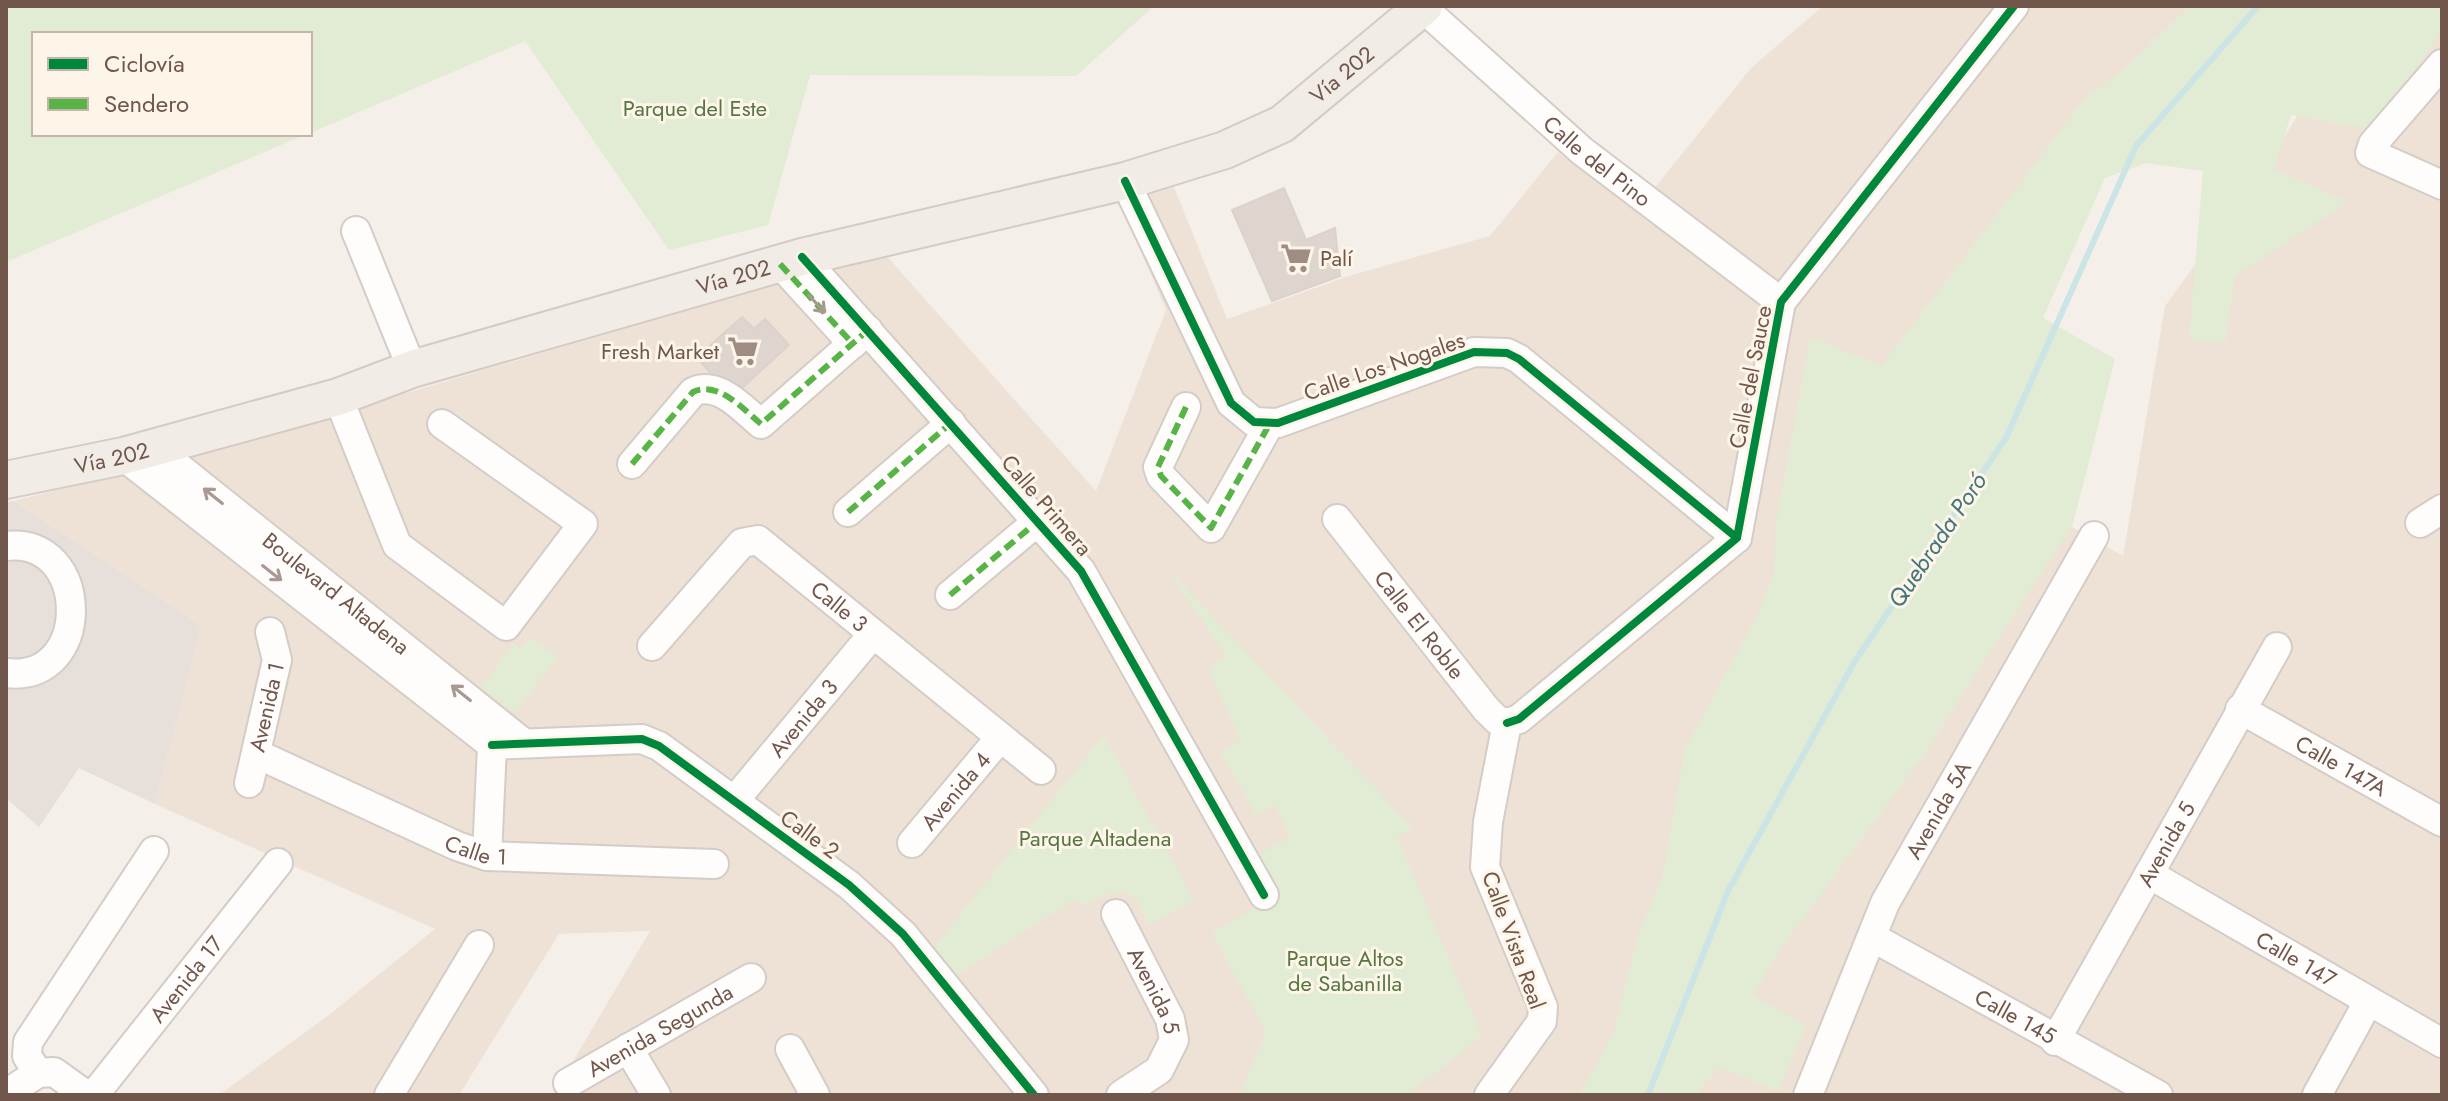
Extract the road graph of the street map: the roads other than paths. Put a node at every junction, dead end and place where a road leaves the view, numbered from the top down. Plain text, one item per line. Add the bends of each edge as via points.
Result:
1 (2014, 6) edge
2 (1413, 10) edge
3 (2442, 64) edge
4 (1125, 181) junction
5 (2442, 185) edge
6 (356, 231) dead end
7 (791, 261) junction
8 (1781, 302) junction
9 (861, 337) junction
10 (412, 369) junction
11 (338, 397) junction
12 (1186, 407) dead end
13 (951, 423) junction
14 (442, 424) dead end
15 (1269, 425) junction
16 (137, 451) junction
17 (632, 464) dead end
18 (6, 480) edge
19 (848, 512) dead end
20 (1337, 519) dead end
21 (1038, 521) junction
22 (2094, 536) dead end
23 (1737, 538) junction
24 (6, 546) edge
25 (950, 595) dead end
26 (270, 632) dead end
27 (369, 634) junction
28 (872, 635) junction
29 (652, 646) dead end
30 (2277, 647) dead end
31 (6, 673) edge
32 (2240, 709) junction
33 (1507, 723) junction
34 (999, 739) junction
35 (521, 741) junction
36 (492, 745) junction
37 (257, 754) junction
38 (1041, 770) dead end
39 (249, 783) dead end
40 (734, 801) junction
41 (2442, 822) edge
42 (912, 843) dead end
43 (154, 851) dead end
44 (487, 856) junction
45 (278, 863) dead end
46 (714, 864) dead end
47 (2149, 874) junction
48 (1264, 895) dead end
49 (1116, 914) dead end
50 (1872, 937) junction
51 (479, 945) dead end
52 (751, 978) dead end
53 (2368, 1002) junction
54 (2055, 1041) junction
55 (2442, 1043) edge
56 (628, 1048) junction
57 (790, 1049) dead end
58 (38, 1073) junction
59 (568, 1083) dead end
60 (6, 1094) edge
61 (799, 1094) edge
62 (86, 1095) edge
63 (94, 1095) edge
64 (389, 1095) edge
65 (656, 1095) edge
66 (1034, 1095) edge
67 (1121, 1095) edge
68 (1489, 1095) edge
69 (1808, 1095) edge
70 (2158, 1095) edge
71 (2317, 1095) edge

1 - 8 street, Calle del Sauce
2 - 4 main road, Vía 202 via 1282,124 1225,150
2 - 8 street, Calle del Pino via 1582,151
3 - 5 street via 2370,153
4 - 7 main road, Vía 202
4 - 15 street via 1231,403 1254,422
6 - 10 street
7 - 9 street, Calle Primera
7 - 10 main road, Vía 202
8 - 23 street, Calle del Sauce
9 - 13 street, Calle Primera
9 - 17 street via 761,424 722,393 693,392
10 - 11 main road, Vía 202
11 - 14 street via 397,545 506,626 583,524
11 - 16 main road, Vía 202
12 - 15 street via 1158,467 1211,528
13 - 19 street
13 - 21 street, Calle Primera
15 - 23 street, Calle Los Nogales via 1474,352 1507,353
16 - 18 main road, Vía 202
16 - 27 street, Boulevard Altadena
20 - 33 street, Calle El Roble via 1486,709
21 - 25 street
21 - 48 street, Calle Primera via 1081,571
22 - 50 street, Avenida 5A via 1885,903
23 - 33 street via 1519,719
24 - 31 street via 23,544 45,552 58,567 72,616 67,643 44,667
26 - 37 street, Avenida 1 via 277,660
35 -> 27 street, Boulevard Altadena
27 - 36 street, Boulevard Altadena
28 - 29 street, Calle 3 via 768,546 750,539
28 - 34 street, Calle 3
28 - 40 street, Avenida 3
30 - 32 street, Avenida 5
32 - 41 street, Calle 147A
32 - 47 street, Avenida 5
33 - 68 street, Calle Vista Real via 1485,867 1543,1007 1542,1021
34 - 38 street, Calle 3
34 - 42 street, Avenida 4
35 - 36 street, Calle 2
35 - 40 street, Calle 2 via 642,739
36 - 44 street
37 - 39 street, Avenida 1
37 - 44 street, Calle 1
40 - 66 street, Calle 2 via 849,885 903,934
43 - 58 street via 28,1042 27,1056
44 - 46 street, Calle 1
45 - 63 street, Avenida 17
47 - 53 street, Calle 147
47 - 54 street, Avenida 5
49 - 67 street, Avenida 5 via 1170,1019 1174,1040 1159,1070
50 - 54 street, Calle 145
50 - 69 street, Avenida 5A
51 - 64 street
52 - 56 street, Avenida Segunda
53 - 55 street, Calle 147
53 - 71 street
54 - 70 street, Calle 145
56 - 59 street, Avenida Segunda
56 - 65 street
57 - 61 street
58 - 60 street
58 - 62 street via 54,1072

